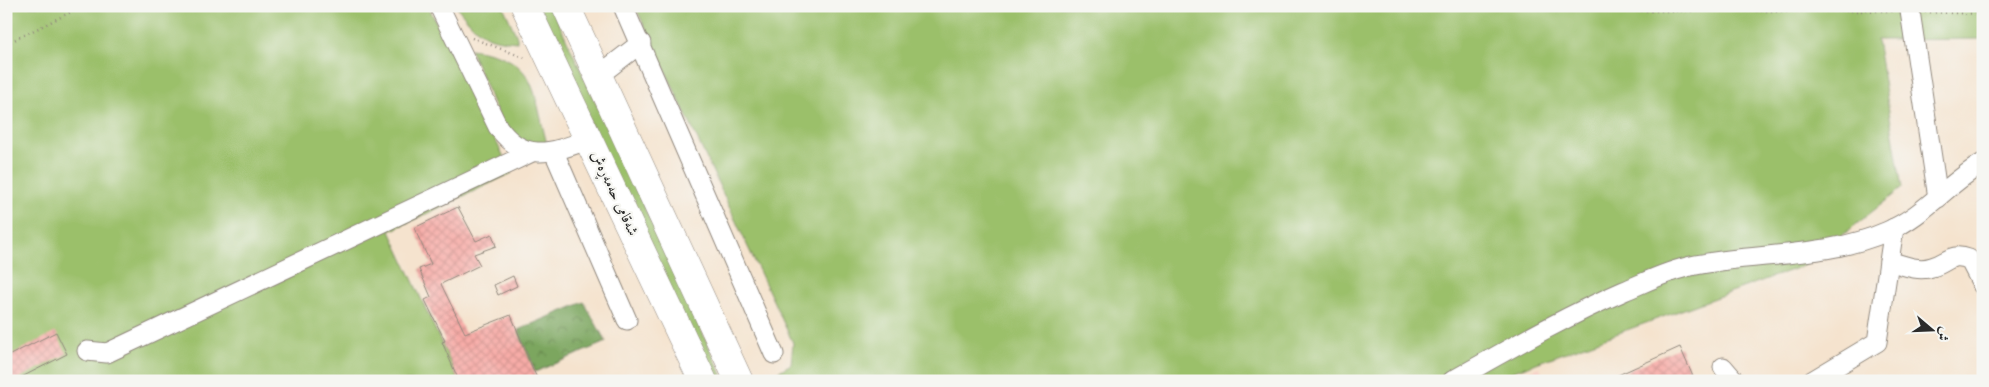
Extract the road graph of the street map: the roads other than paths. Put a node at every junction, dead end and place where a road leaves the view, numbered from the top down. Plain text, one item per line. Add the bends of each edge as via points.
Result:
1 (525, 6) edge
2 (566, 6) edge
3 (623, 6) edge
4 (1910, 11) road end
5 (442, 14) edge
6 (641, 43) junction
7 (598, 76) junction
8 (590, 140) junction
9 (532, 152) junction
10 (554, 152) junction
11 (1983, 163) edge
12 (1938, 198) junction
13 (1894, 228) junction
14 (1889, 261) junction
15 (1983, 286) edge
16 (627, 320) dead end
17 (87, 351) dead end
18 (774, 354) dead end
19 (703, 381) edge
20 (739, 381) edge
21 (1452, 381) edge
22 (1812, 381) edge

1 - 8 highway, شەقامی حەمەڕەش
2 - 7 highway
3 - 6 street
4 - 12 street
5 - 9 street via 498,127 512,144
6 - 7 street
6 - 18 street
7 - 20 highway
8 - 10 street
8 - 19 highway, شەقامی حەمەڕەش
9 - 10 street
9 - 17 street via 107,353
10 - 16 street
11 - 12 street
12 - 13 street
13 - 14 street
13 - 21 street via 1842,246 1714,262 1674,271 1571,314
14 - 15 street via 1916,269 1933,267 1946,259 1960,256 1969,259
14 - 22 street via 1877,342

